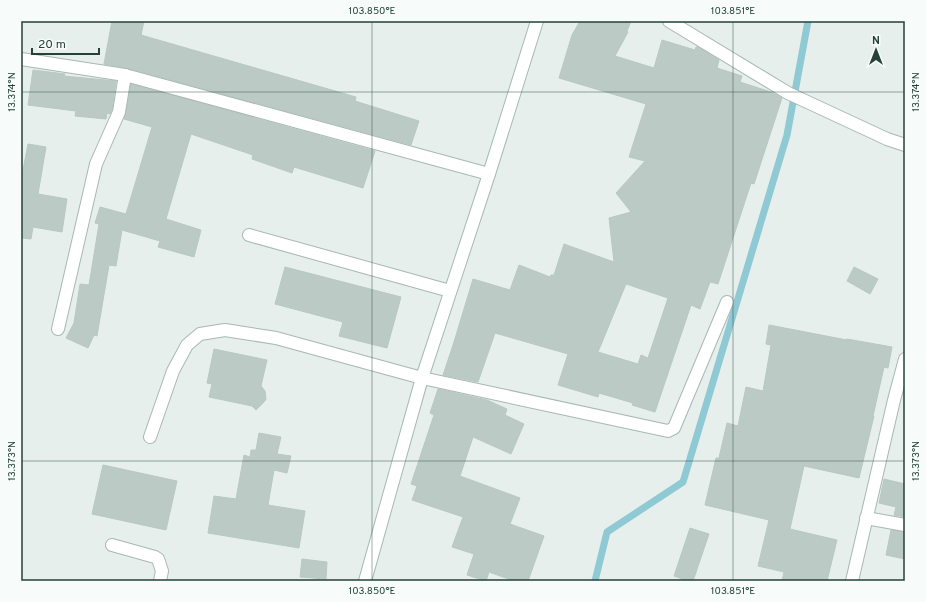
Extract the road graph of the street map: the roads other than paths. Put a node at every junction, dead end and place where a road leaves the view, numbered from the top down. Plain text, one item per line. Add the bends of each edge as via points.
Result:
1 (537, 21) edge
2 (669, 21) edge
3 (21, 59) edge
4 (125, 75) junction
5 (905, 145) edge
6 (489, 174) junction
7 (249, 235) dead end
8 (450, 291) junction
9 (727, 302) dead end
10 (58, 329) dead end
11 (905, 359) edge
12 (422, 378) junction
13 (150, 437) dead end
14 (866, 518) junction
15 (905, 525) edge
16 (112, 546) dead end
17 (160, 581) edge
18 (365, 581) edge
19 (852, 581) edge

1 - 6 street
2 - 5 street via 788,93
3 - 4 street
4 - 6 street
4 - 10 street via 119,112 96,164
6 - 8 street
7 - 8 street
8 - 12 street
9 - 12 street via 674,428 668,431
11 - 14 street
12 - 13 street via 276,338 225,330 200,334 187,345 173,371
12 - 18 street
14 - 15 street
14 - 19 street
16 - 17 street via 154,557 162,571

